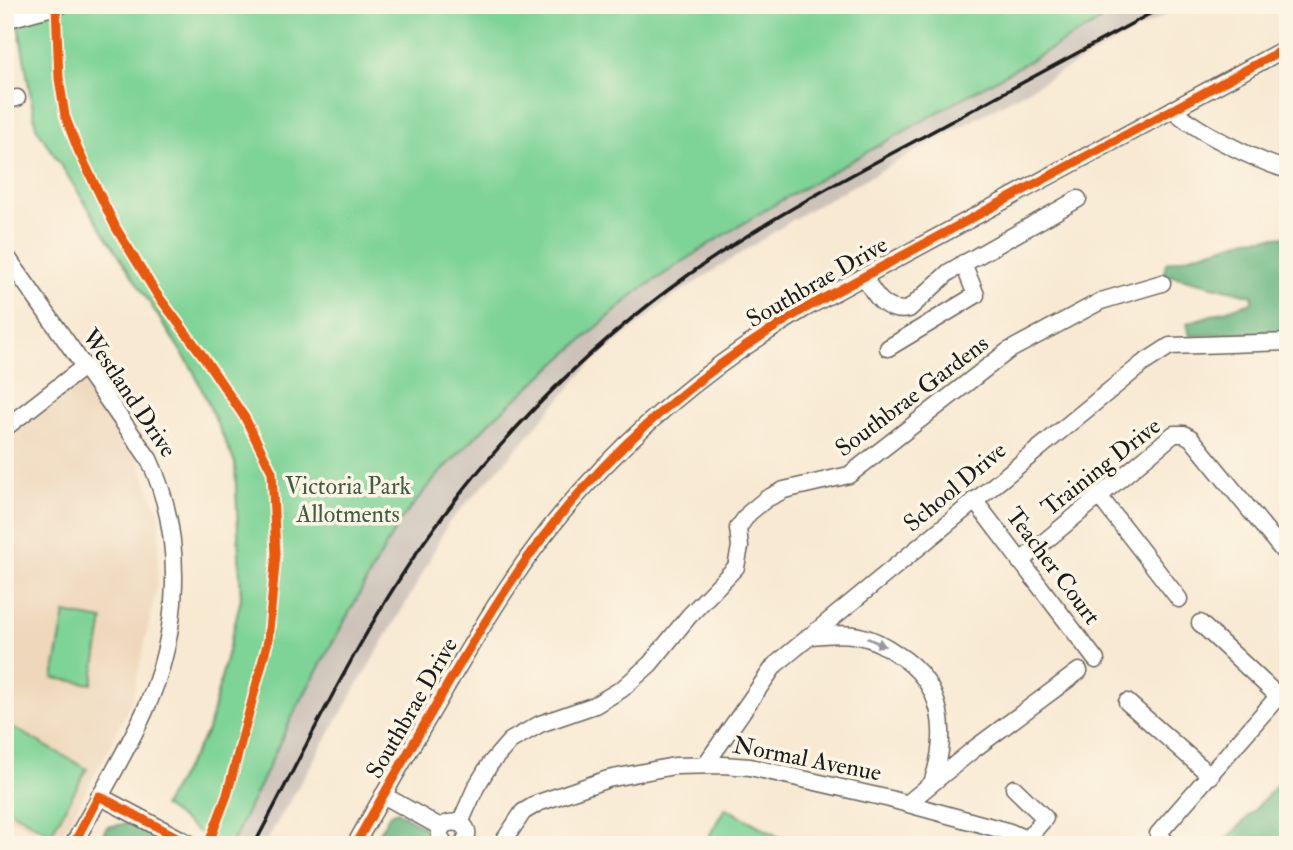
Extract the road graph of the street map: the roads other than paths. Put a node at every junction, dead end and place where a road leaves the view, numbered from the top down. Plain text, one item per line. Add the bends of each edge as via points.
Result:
1 (60, 5) edge
2 (5, 20) edge
3 (1288, 47) edge
4 (1173, 109) junction
5 (1288, 170) edge
6 (1078, 199) dead end
7 (5, 254) edge
8 (963, 263) junction
9 (864, 276) junction
10 (1162, 283) dead end
11 (1288, 342) edge
12 (888, 348) dead end
13 (85, 366) junction
14 (5, 428) edge
15 (1099, 496) junction
16 (974, 500) junction
17 (1284, 546) edge
18 (1020, 562) junction
19 (1179, 599) dead end
20 (1200, 624) dead end
21 (809, 636) junction
22 (1096, 660) dead end
23 (1079, 671) dead end
24 (1283, 690) edge
25 (1127, 702) dead end
26 (705, 765) junction
27 (1211, 776) junction
28 (932, 783) junction
29 (1014, 788) dead end
30 (383, 795) junction
31 (99, 796) junction
32 (908, 803) junction
33 (460, 823) junction
34 (444, 836) edge
35 (1033, 842) edge
36 (190, 844) edge
37 (467, 844) edge
38 (73, 845) edge
39 (355, 845) edge
40 (501, 845) edge
41 (1169, 845) edge

1 - 2 street
3 - 4 street, Southbrae Drive
4 - 5 street via 1222,141
4 - 9 street, Southbrae Drive
6 - 8 street, Southbrae Drive
7 - 13 street, Westland Drive
8 - 9 street, Southbrae Drive via 909,309 892,309 882,303
8 - 12 street via 976,295
9 - 30 street, Southbrae Drive via 779,324 709,372 657,415 582,489 498,601
10 - 33 street, Southbrae Gardens via 1101,301 1008,351 849,475 805,484 766,499 738,528 736,567 650,664 595,705 540,724 510,741 490,764
11 - 16 street, School Drive via 1171,345
13 - 14 street
13 - 31 street, Westland Drive via 161,484 172,536 174,584 170,630 158,676
15 - 17 street, Training Drive via 1174,434 1184,434
15 - 18 street, Training Drive
15 - 19 street
16 - 18 street, Teacher Court
16 - 21 street, School Drive
18 - 22 street, Teacher Court
20 - 24 street
21 - 26 street, School Drive via 775,664
21 -> 28 street via 863,636 904,658 926,679 943,734
23 - 28 street
24 - 27 street
25 - 27 street
26 - 32 street, Normal Avenue via 750,767
26 - 40 street, Normal Avenue via 608,779 538,803 523,812
27 - 41 street via 1158,834
28 - 32 street
29 - 35 street via 1045,818
30 - 34 street
30 - 39 street, Southbrae Drive
31 - 36 street
31 - 38 street, Westland Drive
32 - 35 street, Normal Avenue
33 - 34 street via 452,821
33 - 37 street via 466,829

